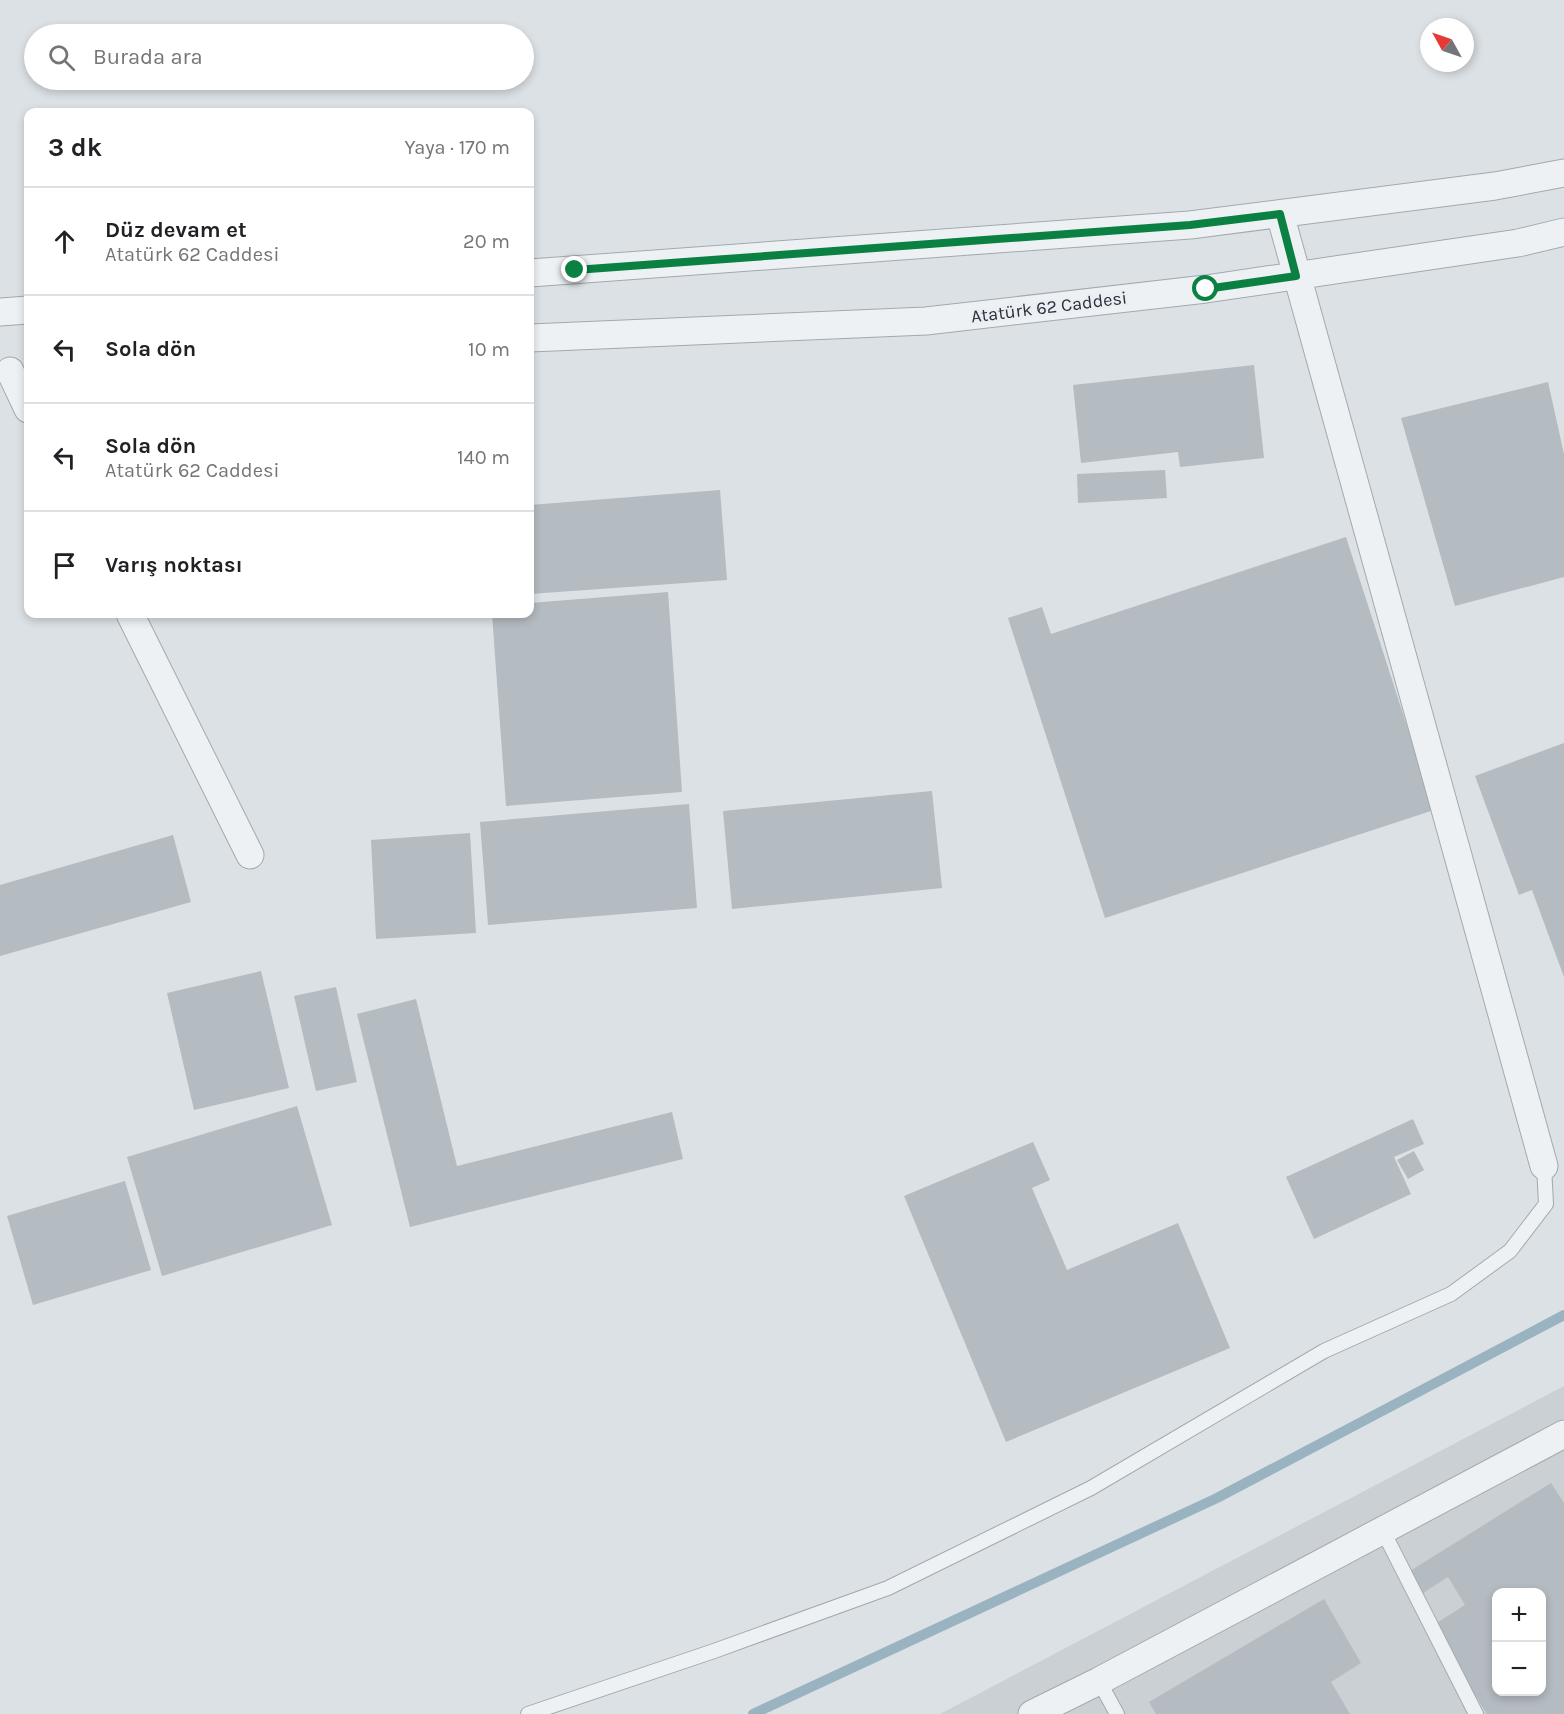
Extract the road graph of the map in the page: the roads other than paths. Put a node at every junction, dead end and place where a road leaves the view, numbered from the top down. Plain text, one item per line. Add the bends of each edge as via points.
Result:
1 (1564, 173) edge
2 (1280, 214) junction
3 (1564, 232) edge
4 (534, 273) edge
5 (1296, 276) junction
6 (24, 310) edge
7 (0, 312) edge
8 (534, 338) edge
9 (13, 371) edge
10 (24, 399) edge
11 (132, 618) edge
12 (250, 855) dead end
13 (1544, 1166) joint
14 (1564, 1434) edge
15 (1382, 1529) junction
16 (1099, 1681) junction
17 (528, 1714) edge
18 (1032, 1714) edge
19 (1117, 1714) edge
20 (1476, 1714) edge

1 - 2 street via 1495,186
2 - 4 street via 1190,225
2 - 5 street
3 - 5 street, Atatürk 62 Caddesi via 1518,243
5 - 8 street, Atatürk 62 Caddesi via 926,321
5 - 13 street
6 - 7 street
9 - 10 street
11 - 12 street
13 - 17 lane via 1546,1204 1510,1251 1451,1294 1324,1351 1091,1488 888,1588
14 - 15 street
15 - 16 street
15 - 20 lane
16 - 18 street
16 - 19 lane

